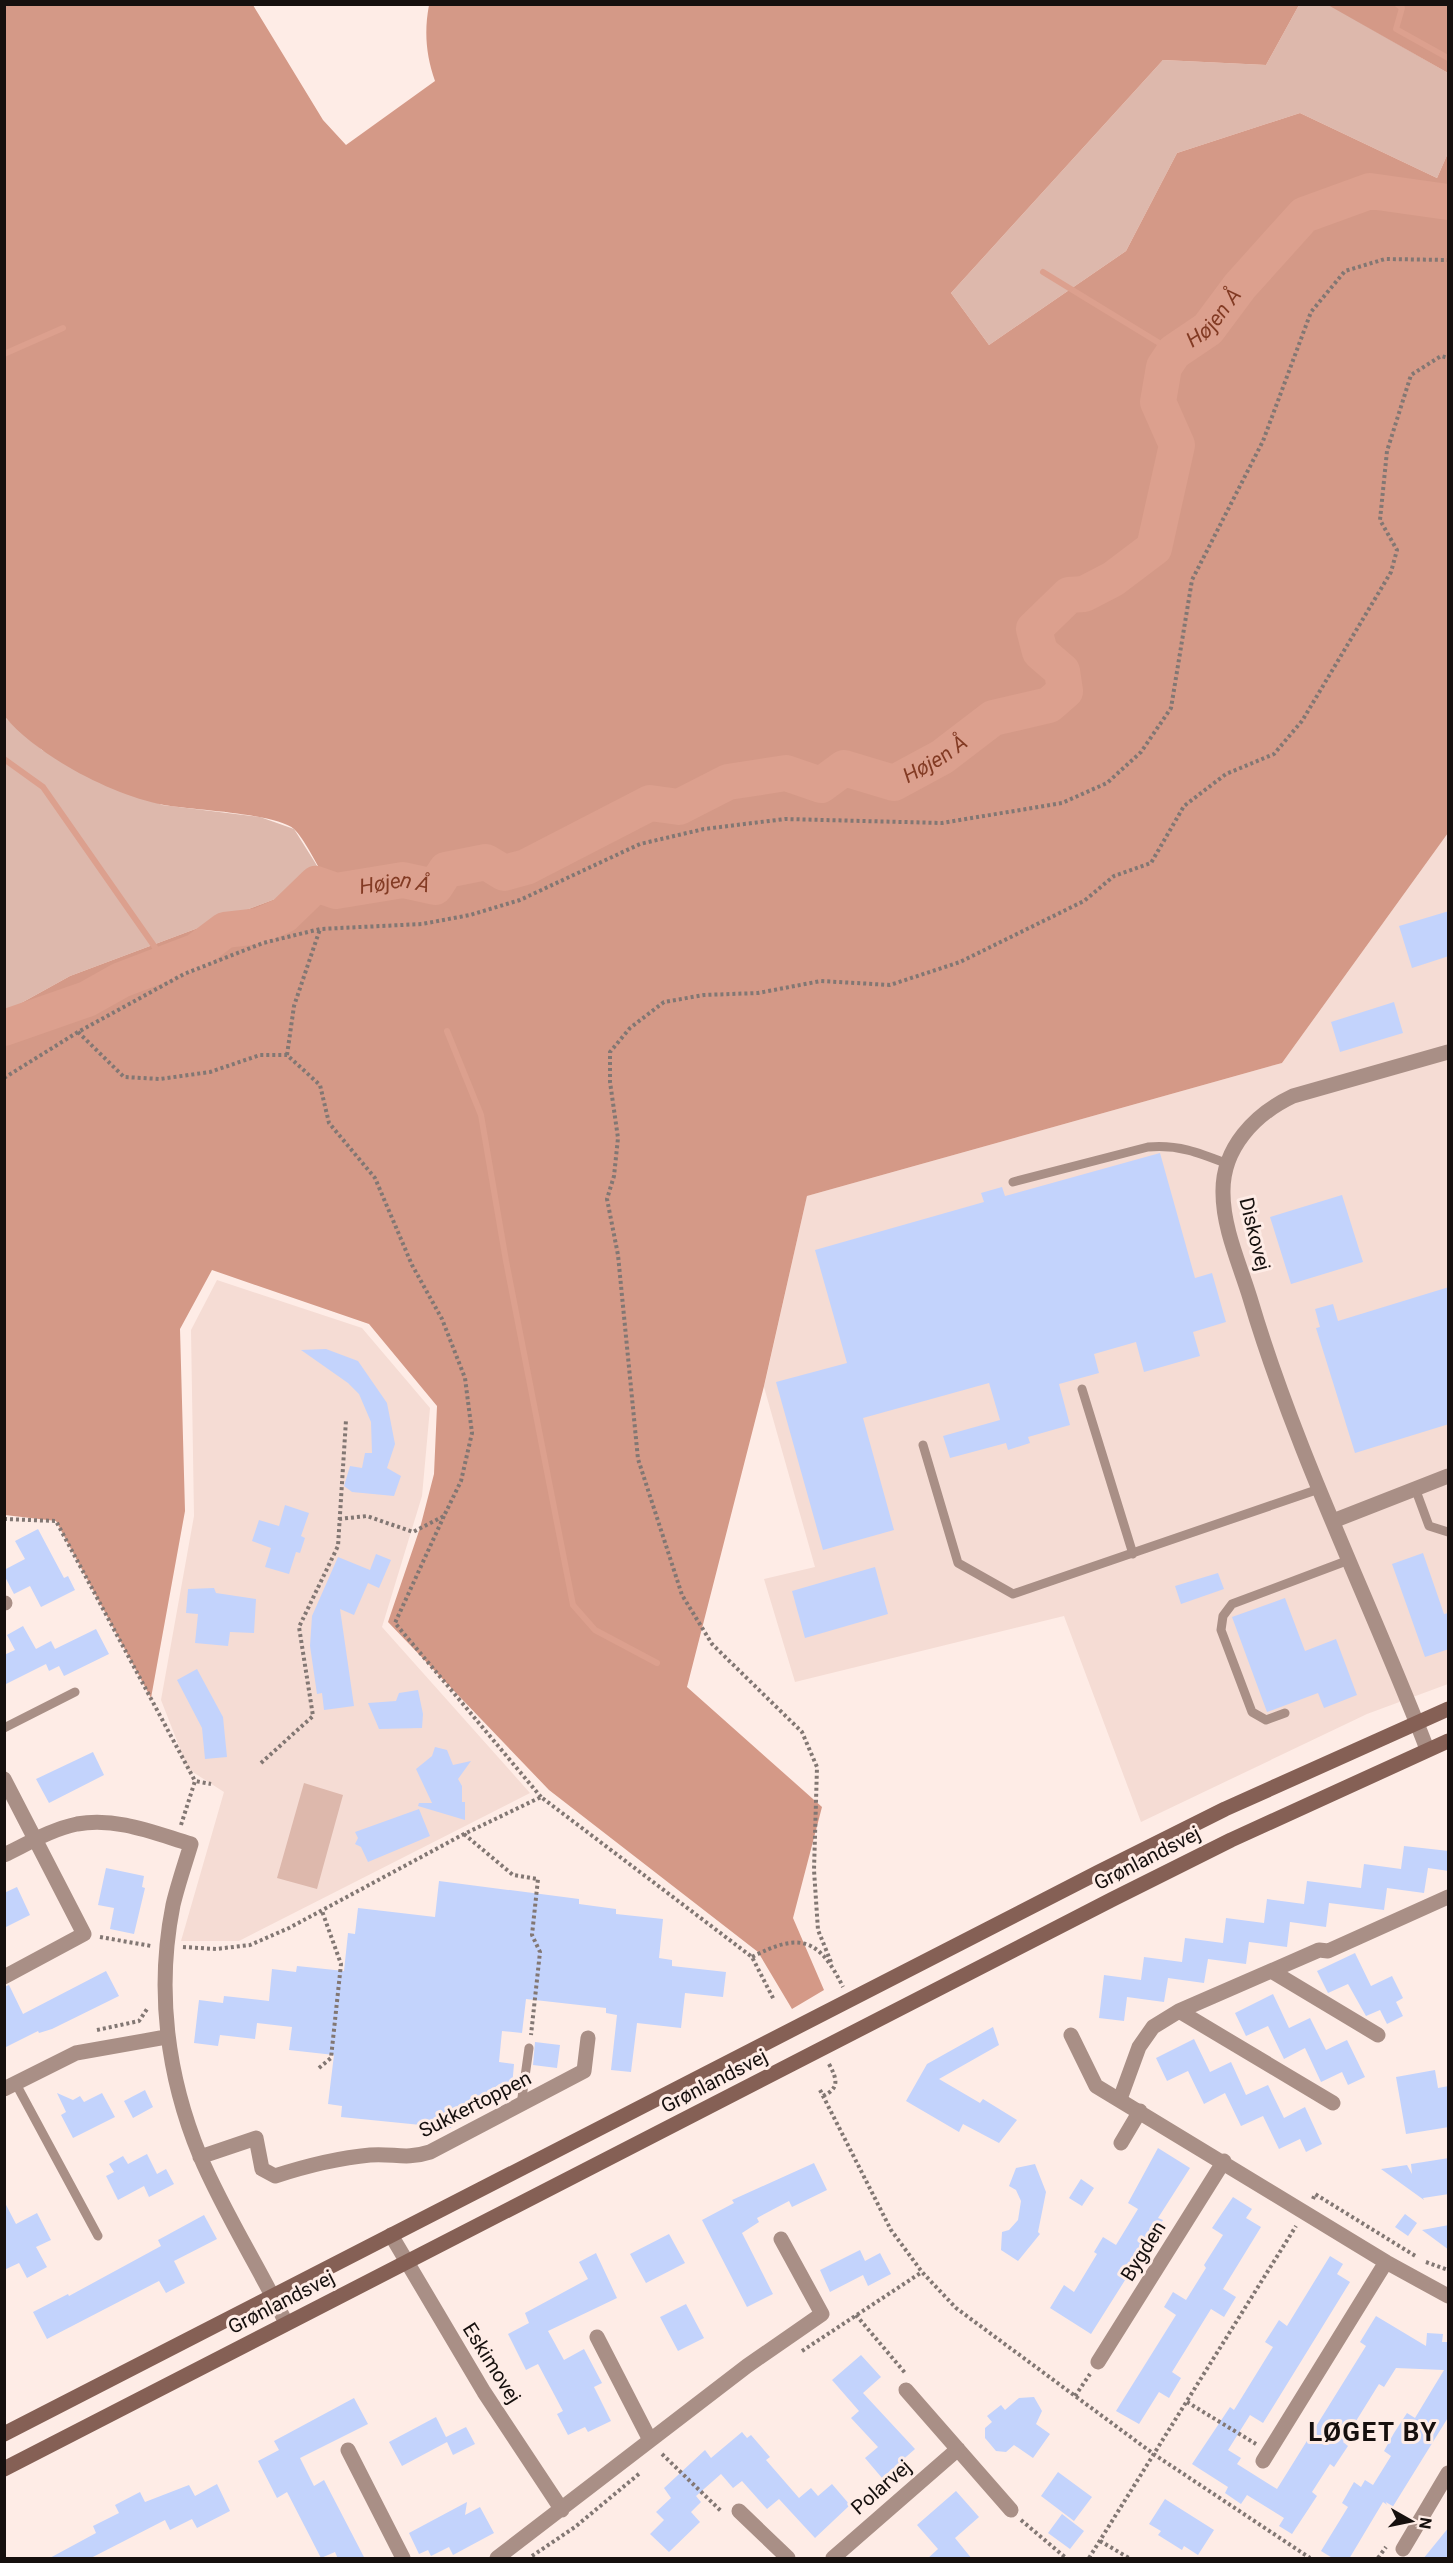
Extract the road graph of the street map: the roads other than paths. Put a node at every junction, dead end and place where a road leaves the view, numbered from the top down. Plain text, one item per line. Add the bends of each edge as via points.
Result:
1 (1449, 1052) edge
2 (1228, 1164) junction
3 (1013, 1182) dead end
4 (1082, 1389) dead end
5 (923, 1445) dead end
6 (1449, 1476) edge
7 (1415, 1488) junction
8 (1319, 1490) junction
9 (1334, 1521) junction
10 (1449, 1532) edge
11 (1133, 1554) junction
12 (1349, 1560) junction
13 (75, 1692) dead end
14 (1449, 1709) edge
15 (1285, 1713) dead end
16 (1417, 1721) junction
17 (4, 1728) edge
18 (1449, 1741) edge
19 (1427, 1749) junction
20 (4, 1779) edge
21 (36, 1839) junction
22 (4, 1856) edge
23 (1449, 1897) edge
24 (1273, 1972) junction
25 (4, 1977) edge
26 (1179, 2011) junction
27 (1071, 2035) dead end
28 (1378, 2035) dead end
29 (166, 2037) junction
30 (588, 2038) dead end
31 (529, 2048) road end
32 (10, 2086) edge
33 (1120, 2099) junction
34 (1333, 2103) dead end
35 (521, 2105) junction
36 (1140, 2110) junction
37 (1121, 2143) dead end
38 (200, 2157) junction
39 (1224, 2161) junction
40 (391, 2235) junction
41 (98, 2236) dead end
42 (781, 2239) dead end
43 (406, 2262) junction
44 (1386, 2262) junction
45 (1449, 2296) edge
46 (274, 2298) junction
47 (286, 2323) junction
48 (597, 2337) dead end
49 (1098, 2362) road end
50 (906, 2390) road end
51 (4, 2434) edge
52 (650, 2440) junction
53 (958, 2449) junction
54 (348, 2450) dead end
55 (1265, 2456) road end
56 (4, 2469) edge
57 (1449, 2473) edge
58 (1443, 2495) edge
59 (562, 2510) junction
60 (1011, 2510) road end
61 (739, 2511) road end
62 (1403, 2549) dead end
63 (403, 2559) edge
64 (497, 2559) edge
65 (788, 2559) edge
66 (833, 2559) edge

1 - 2 street, Diskovej via 1293,1096 1273,1106 1256,1118
2 - 3 lane via 1190,1149 1166,1145
2 - 8 street, Diskovej via 1222,1192 1225,1215 1259,1329
4 - 11 lane
5 - 11 lane via 958,1563 1013,1594
6 - 7 street
7 - 9 street
7 - 10 lane via 1429,1526
8 - 9 street, Diskovej
8 - 11 lane
9 - 12 street, Diskovej
12 - 15 lane via 1232,1604 1223,1616 1221,1630 1252,1712 1266,1720
12 - 16 street, Diskovej
13 - 17 lane
14 - 16 street, Grønlandsvej
16 - 19 street, Diskovej
16 - 40 street, Grønlandsvej via 1099,1872
18 - 19 street, Grønlandsvej
19 - 43 street, Grønlandsvej via 1231,1840
20 - 21 street
21 - 22 street
21 - 25 street via 84,1934
21 - 29 street via 77,1824 109,1823 141,1827 191,1844 173,1905 164,1992
23 - 24 street
24 - 26 street
24 - 28 street
26 - 33 street via 1153,2027 1139,2047
26 - 34 street
27 - 33 street via 1096,2086
29 - 32 street via 76,2053
29 - 38 street via 182,2106
30 - 35 street, Sukkertoppen via 584,2070
31 - 35 lane
32 - 41 lane
33 - 36 street
35 - 38 street, Sukkertoppen via 412,2158 372,2155 321,2162 275,2176 262,2169 256,2138
36 - 37 street
36 - 39 street
38 - 46 street
39 - 44 street
39 - 49 street, Bygden
40 - 43 street, Eskimovej
40 - 46 street, Grønlandsvej
42 - 52 street via 822,2314
43 - 47 street, Grønlandsvej
43 - 59 street, Eskimovej via 484,2392
44 - 45 street
44 - 55 street
46 - 47 street
46 - 51 street, Grønlandsvej
47 - 56 street, Grønlandsvej
48 - 52 street
50 - 53 street
52 - 59 street
53 - 60 street
53 - 66 street, Polarvej
54 - 63 street
57 - 58 street
58 - 62 street
59 - 64 street
61 - 65 street

